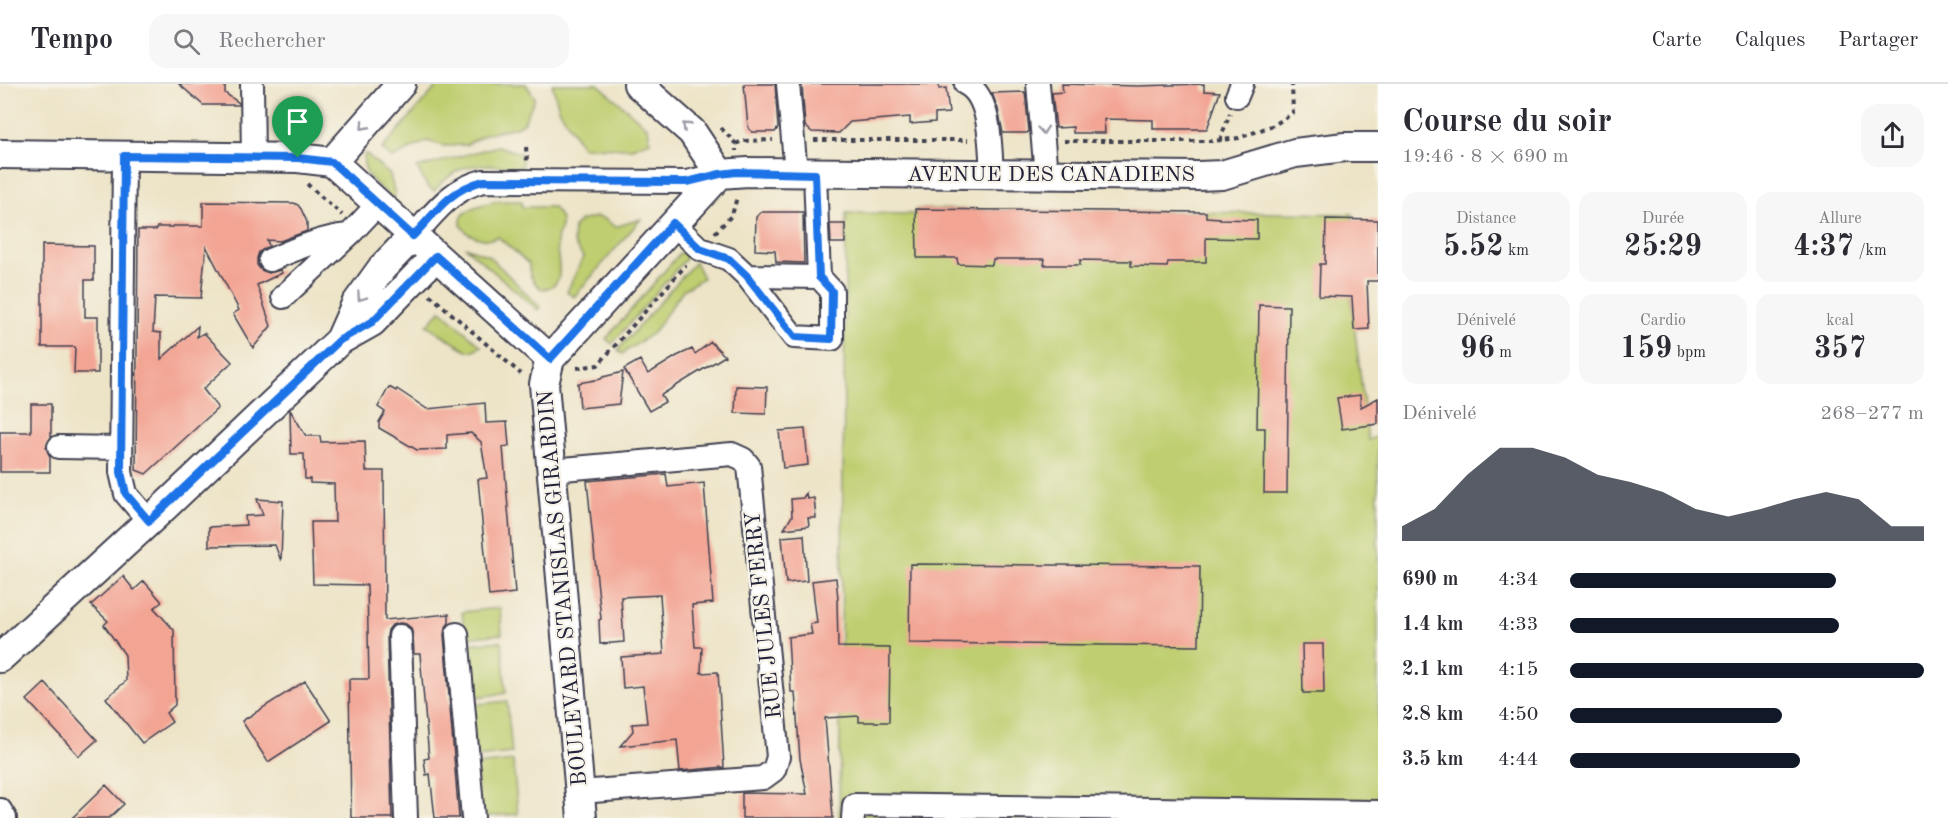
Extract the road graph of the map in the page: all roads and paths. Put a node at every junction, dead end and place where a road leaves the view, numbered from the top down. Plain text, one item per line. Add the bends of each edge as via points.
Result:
1 (252, 84) edge
2 (401, 84) edge
3 (638, 84) edge
4 (788, 84) edge
5 (966, 84) edge
6 (1038, 84) edge
7 (1292, 84) edge
8 (1239, 90) edge
9 (783, 140) dead end
10 (805, 140) dead end
11 (1220, 140) junction
12 (989, 141) junction
13 (1058, 141) dead end
14 (736, 144) dead end
15 (1378, 147) edge
16 (0, 154) edge
17 (124, 156) junction
18 (253, 158) junction
19 (332, 162) junction
20 (805, 173) junction
21 (720, 174) junction
22 (992, 175) junction
23 (1046, 175) junction
24 (378, 204) junction
25 (673, 223) junction
26 (348, 236) junction
27 (413, 236) junction
28 (436, 256) junction
29 (270, 260) dead end
30 (747, 276) junction
31 (819, 277) junction
32 (283, 297) dead end
33 (340, 340) junction
34 (550, 359) junction
35 (59, 447) dead end
36 (121, 448) junction
37 (552, 470) junction
38 (149, 521) junction
39 (457, 634) dead end
40 (400, 636) dead end
41 (1, 656) edge
42 (581, 805) edge
43 (0, 810) edge
44 (1378, 812) edge
45 (1083, 813) edge
46 (5, 818) edge
47 (406, 818) edge
48 (473, 818) edge
49 (853, 818) edge

1 - 18 street
2 -> 19 main road
21 -> 3 main road via 692,132
4 - 20 street
5 - 12 street via 987,116
6 -> 23 street
7 - 11 path via 1293,113 1239,138
8 - 11 path
9 - 14 path
10 - 12 path
11 - 13 path
12 - 22 street
15 - 23 main road, AVENUE DES CANADIENS via 1294,153 1222,175
16 - 17 main road
17 - 18 main road
17 - 36 street
18 - 19 main road
19 - 24 main road
20 - 21 main road, AVENUE DES CANADIENS
20 - 22 main road, AVENUE DES CANADIENS
20 - 31 street
21 - 25 main road
21 - 27 street via 687,182 483,181 450,196
22 - 23 main road, AVENUE DES CANADIENS
24 - 26 street
24 - 27 main road
25 - 30 street via 700,249 729,259
25 - 34 main road
26 - 29 street via 331,237
26 - 32 street
27 - 28 main road
27 -> 33 main road via 382,268 356,304
28 - 33 main road via 372,322
28 - 34 main road
30 - 31 street
30 - 31 street via 795,337 831,339 832,291
33 - 38 main road
34 - 37 main road, BOULEVARD STANISLAS GIRARDIN via 544,384
35 - 36 street
36 - 38 street via 126,494
37 - 42 main road, BOULEVARD STANISLAS GIRARDIN
37 - 42 street, RUE JULES FERRY via 732,454 749,466 778,757 774,770 763,778
38 - 41 main road
39 - 48 street
40 - 47 street
43 - 46 street
44 - 45 street
45 - 49 street via 854,805

